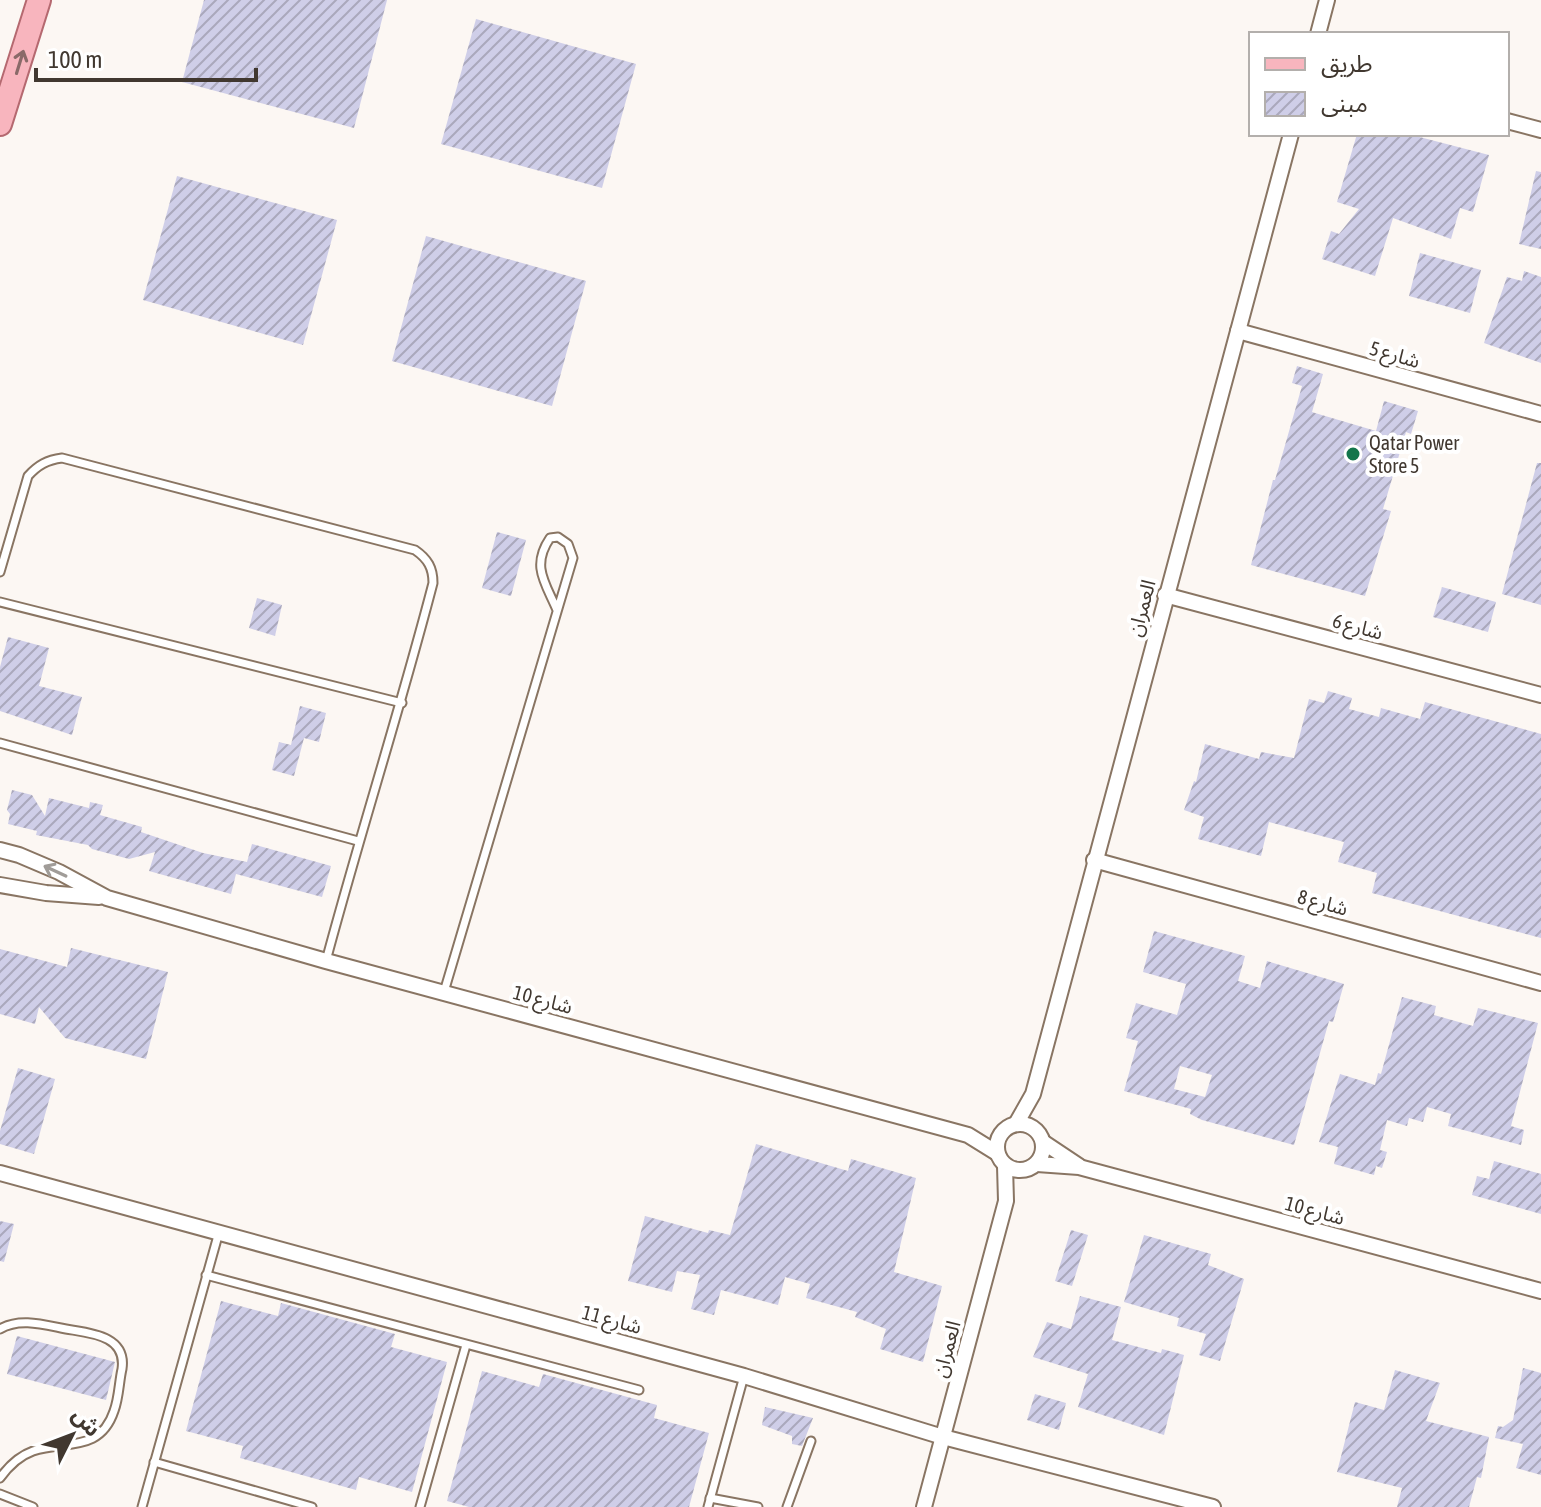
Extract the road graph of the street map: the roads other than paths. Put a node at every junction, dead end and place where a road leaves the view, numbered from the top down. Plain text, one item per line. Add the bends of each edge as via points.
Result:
1 (39, 0) edge
2 (1327, 0) edge
3 (1319, 32) edge
4 (1509, 122) edge
5 (0, 124) edge
6 (1541, 130) edge
7 (1290, 136) edge
8 (1238, 331) junction
9 (1541, 414) edge
10 (0, 572) edge
11 (1165, 595) junction
12 (0, 602) edge
13 (557, 610) junction
14 (1541, 695) edge
15 (402, 703) junction
16 (0, 743) edge
17 (358, 841) junction
18 (0, 850) edge
19 (1094, 860) junction
20 (0, 885) edge
21 (107, 898) junction
22 (326, 961) junction
23 (1541, 983) edge
24 (444, 992) junction
25 (1033, 1094) junction
26 (1010, 1127) junction
27 (968, 1135) junction
28 (1040, 1137) junction
29 (1001, 1160) junction
30 (1032, 1167) junction
31 (1079, 1167) junction
32 (0, 1173) edge
33 (1006, 1201) junction
34 (219, 1232) junction
35 (206, 1275) junction
36 (1541, 1291) edge
37 (0, 1329) edge
38 (466, 1345) junction
39 (744, 1376) junction
40 (639, 1390) dead end
41 (943, 1437) junction
42 (811, 1441) dead end
43 (154, 1462) junction
44 (0, 1478) edge
45 (0, 1494) edge
46 (710, 1498) junction
47 (33, 1507) edge
48 (142, 1507) edge
49 (312, 1507) edge
50 (420, 1507) edge
51 (708, 1507) edge
52 (758, 1507) edge
53 (787, 1507) edge
54 (924, 1507) edge
55 (1213, 1507) edge

5 -> 1 main road
2 - 3 street
4 - 6 street
7 - 8 street, العمران
8 - 9 street, شارع 5
8 - 11 street, العمران
10 - 15 lane via 28,476 37,466 62,458 415,550 430,564 433,583
11 - 14 street, شارع 6
11 - 19 street, العمران
12 - 15 lane
13 - 13 lane via 573,558 568,544 558,537 550,538 539,567
13 - 24 lane
15 - 17 lane
16 - 17 lane
17 - 22 lane
21 -> 18 street, شارع 10
19 - 23 street, شارع 8
19 - 25 street, العمران
20 - 21 street, شارع 10
21 - 22 street, شارع 10
22 - 24 street, شارع 10
24 - 27 street, شارع 10
25 - 26 street, العمران
25 - 28 street, العمران
26 - 27 street, شارع 10
26 - 28 street via 1024,1124
26 - 29 street via 996,1145
27 - 29 street, شارع 10
28 - 30 street via 1043,1154
28 - 31 street, شارع 10
29 - 30 street via 1011,1170
29 - 33 street, العمران
30 - 31 street, شارع 10
30 - 33 street, العمران
31 - 36 street, شارع 10
32 - 34 street, شارع 11
33 - 41 street, العمران
34 - 35 lane
34 - 39 street, شارع 11
35 - 38 lane
35 - 43 lane
37 - 44 lane via 30,1322 104,1335 117,1345 123,1362 114,1412 101,1433 84,1444 29,1452
38 - 40 lane
38 - 50 lane
39 - 41 street, شارع 11
39 - 46 lane
41 - 54 street, العمران
41 - 55 street, شارع 11
42 - 53 lane
43 - 48 lane
43 - 49 lane
45 - 47 lane
46 - 51 lane
46 - 52 lane

